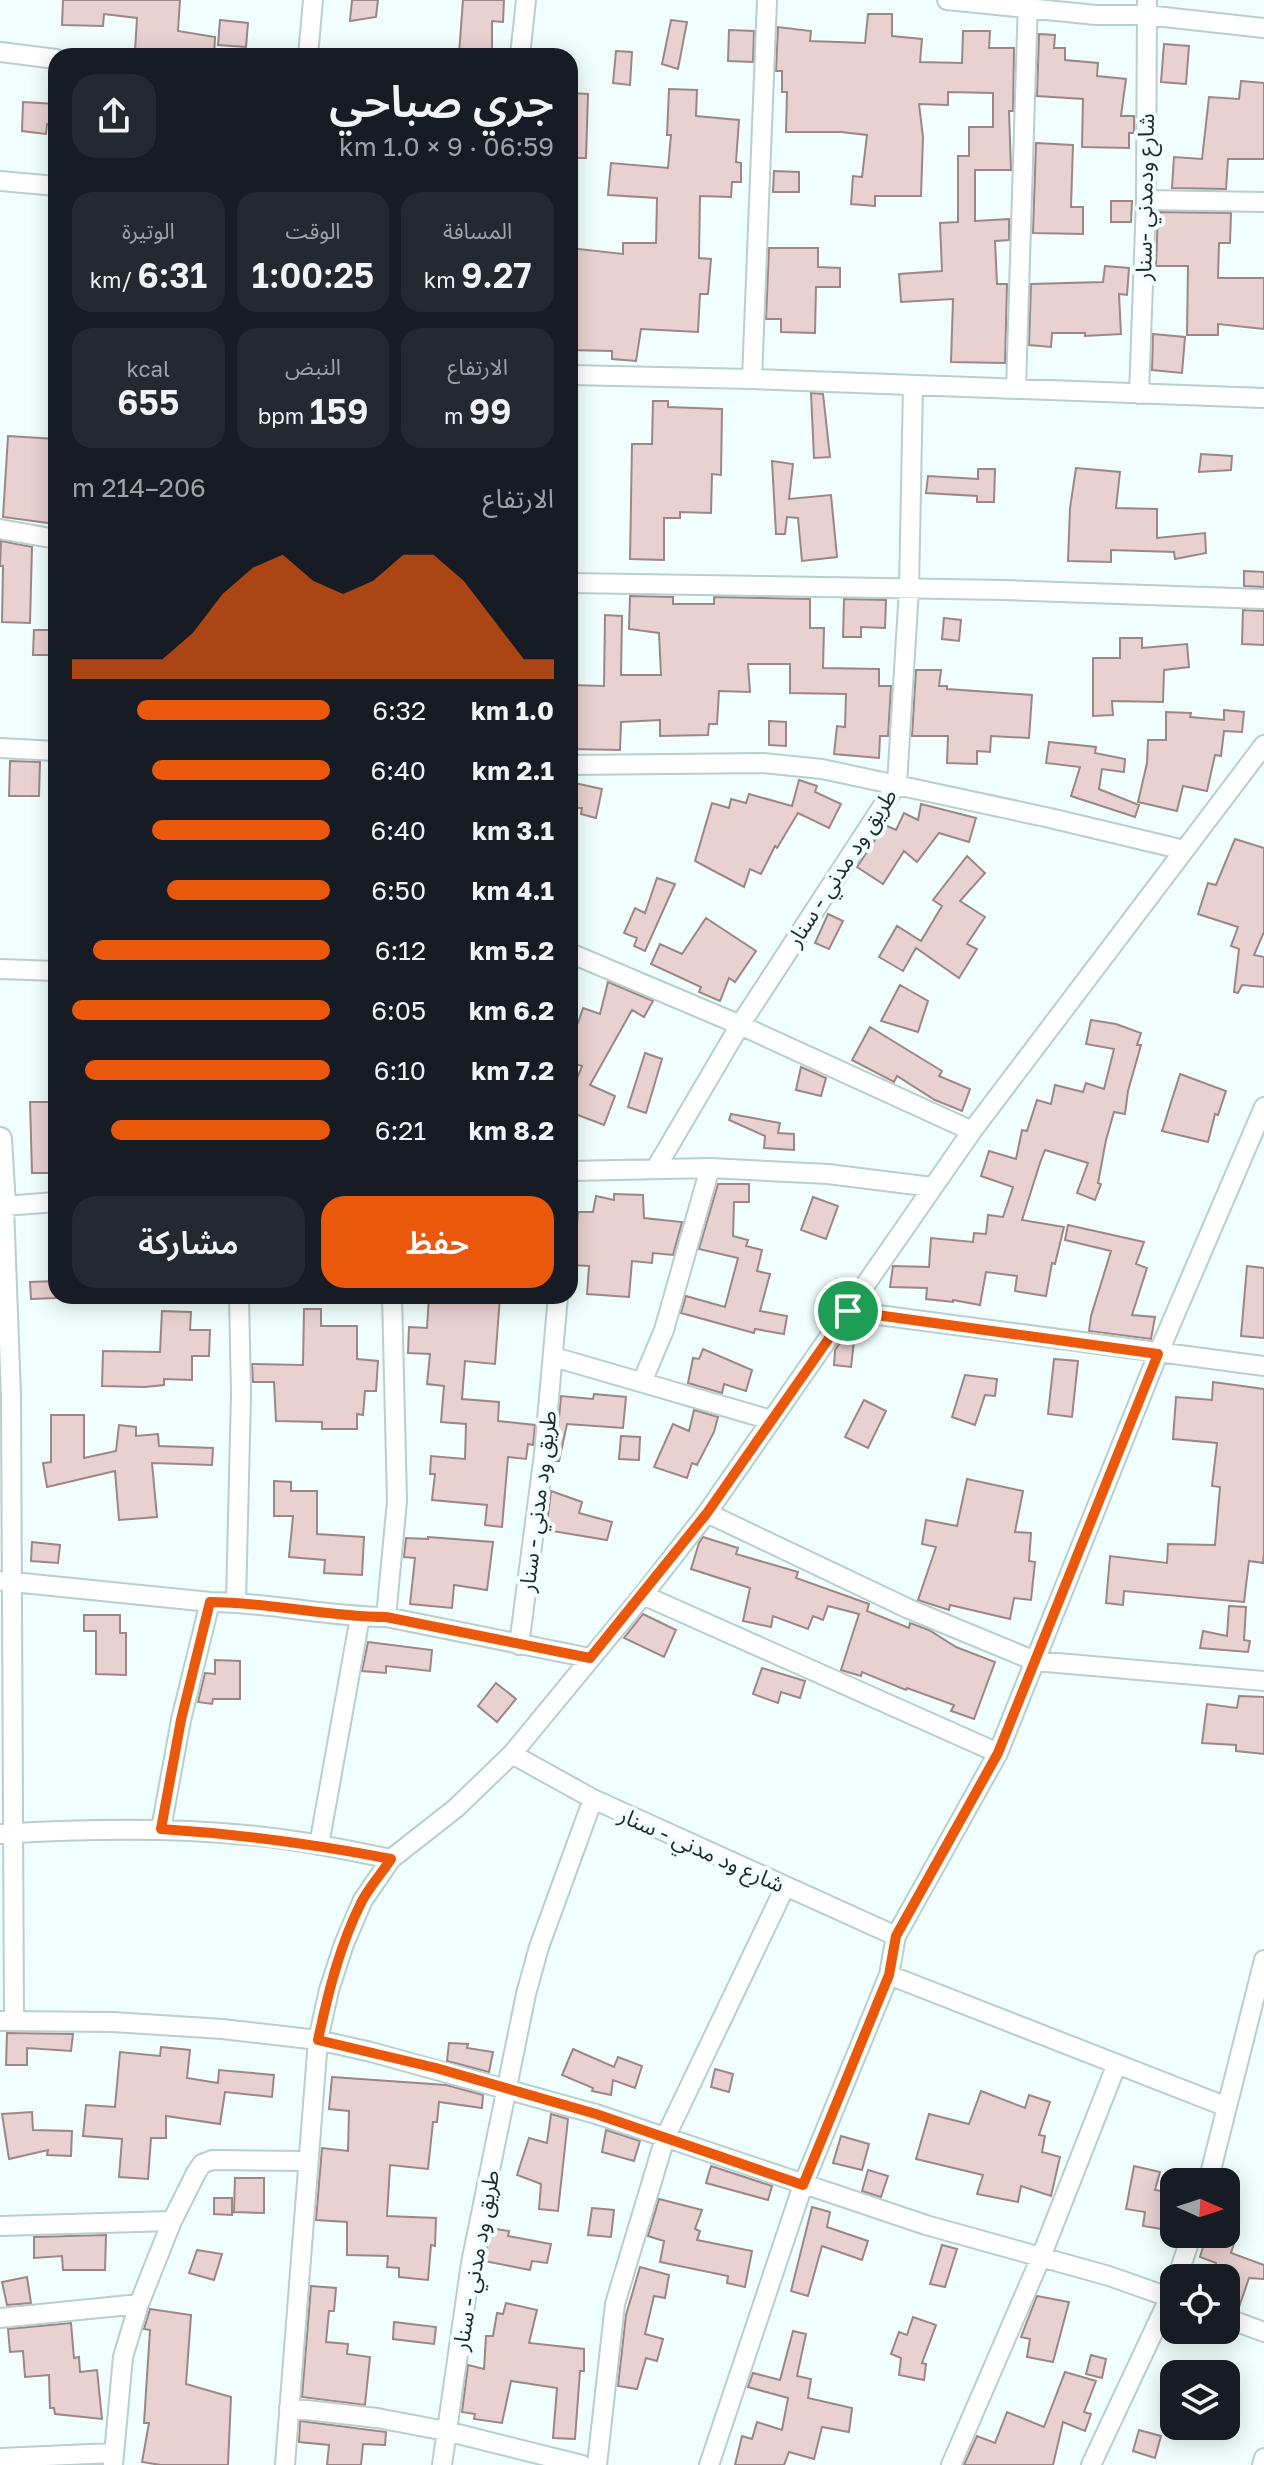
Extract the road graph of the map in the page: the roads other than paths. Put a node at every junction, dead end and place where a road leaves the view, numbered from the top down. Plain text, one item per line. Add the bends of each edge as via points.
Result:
1 (313, 0) edge
2 (526, 0) edge
3 (767, 0) edge
4 (947, 0) edge
5 (1028, 4) edge
6 (1146, 8) edge
7 (1264, 28) edge
8 (309, 48) edge
9 (521, 48) edge
10 (0, 52) edge
11 (48, 58) edge
12 (0, 181) edge
13 (48, 185) edge
14 (1146, 200) junction
15 (1264, 202) edge
16 (578, 375) edge
17 (752, 379) junction
18 (913, 386) junction
19 (1016, 389) junction
20 (1139, 394) junction
21 (1264, 398) edge
22 (0, 529) edge
23 (48, 538) edge
24 (578, 583) edge
25 (909, 589) junction
26 (1264, 599) edge
27 (1264, 745) edge
28 (0, 748) edge
29 (48, 751) edge
30 (578, 765) edge
31 (897, 784) junction
32 (1184, 850) junction
33 (578, 956) edge
34 (0, 969) edge
35 (48, 971) edge
36 (740, 1025) junction
37 (1264, 1107) edge
38 (972, 1131) junction
39 (0, 1139) edge
40 (656, 1168) junction
41 (710, 1168) junction
42 (578, 1171) edge
43 (932, 1187) junction
44 (48, 1203) edge
45 (2, 1206) edge
46 (239, 1304) edge
47 (392, 1304) edge
48 (557, 1304) edge
49 (848, 1311) junction
50 (1158, 1354) junction
51 (554, 1357) junction
52 (1264, 1366) edge
53 (642, 1382) junction
54 (771, 1420) junction
55 (707, 1513) junction
56 (6, 1582) edge
57 (643, 1595) junction
58 (210, 1602) junction
59 (236, 1602) junction
60 (360, 1617) junction
61 (386, 1617) junction
62 (519, 1645) junction
63 (590, 1658) junction
64 (1035, 1661) junction
65 (1264, 1681) edge
66 (998, 1753) junction
67 (512, 1754) junction
68 (593, 1799) junction
69 (161, 1829) junction
70 (6, 1833) edge
71 (319, 1845) junction
72 (391, 1859) junction
73 (785, 1887) junction
74 (896, 1936) junction
75 (1264, 1960) edge
76 (889, 1975) junction
77 (7, 2020) edge
78 (318, 2040) junction
79 (1116, 2066) junction
80 (509, 2089) junction
81 (1227, 2107) junction
82 (665, 2138) junction
83 (307, 2161) junction
84 (1212, 2168) edge
85 (803, 2185) junction
86 (172, 2221) junction
87 (0, 2226) edge
88 (1041, 2257) junction
89 (1160, 2291) edge
90 (139, 2304) junction
91 (0, 2318) edge
92 (1160, 2322) edge
93 (1240, 2323) edge
94 (1264, 2332) edge
95 (289, 2408) junction
96 (446, 2431) junction
97 (0, 2458) edge
98 (1264, 2458) edge
99 (113, 2459) edge
100 (285, 2465) edge
101 (442, 2465) edge
102 (582, 2465) edge
103 (597, 2465) edge
104 (709, 2465) edge
105 (951, 2465) edge
106 (1091, 2465) edge
107 (1262, 2465) edge

1 - 8 street
2 - 9 street
3 - 17 street
4 - 5 street
5 - 6 street via 1096,15
5 - 19 street
6 - 7 street
6 - 14 street, شارع ودمدني -سنار
10 - 11 street
12 - 13 street
14 - 15 street
14 - 20 street, شارع ودمدني -سنار
16 - 17 street
17 - 18 street
18 - 19 street
18 - 25 street, طريق ود مدني - سنار
19 - 20 street
20 - 21 street
22 - 23 street
24 - 25 street
25 - 26 street
25 - 31 street, طريق ود مدني - سنار
27 - 32 street
28 - 29 street
30 - 31 street via 763,763
31 - 32 street
31 - 36 street, طريق ود مدني - سنار
32 - 38 street
33 - 36 street
34 - 35 street
36 - 38 street
36 - 40 street, طريق ود مدني - سنار
37 - 50 street
38 - 43 street
39 - 45 street
40 - 41 street
40 - 42 street
41 - 43 street via 828,1174
41 - 53 street via 664,1330
43 - 49 street
44 - 45 street
45 - 56 street via 11,1397
46 - 59 street
47 - 61 street via 397,1501
48 - 51 street, طريق ود مدني - سنار
49 - 50 street
49 - 54 street
50 - 52 street
50 - 64 street
51 - 53 street
51 - 62 street, طريق ود مدني - سنار
53 - 54 street
54 - 55 street
55 - 57 street
55 - 64 street via 909,1609
56 - 58 street
56 - 70 street
57 - 63 street
57 - 66 street
58 - 59 street
58 - 69 street
59 - 60 street
60 - 61 street
60 - 71 street
61 - 62 street
62 - 63 street
63 - 67 street
64 - 65 street
64 - 66 street
66 - 74 street
67 - 68 street, شارع ود مدني - سنار
67 - 72 street via 456,1808
68 - 73 street, شارع ود مدني - سنار
68 - 80 street, طريق ود مدني - سنار via 539,1947
69 - 70 street
69 - 71 street
70 - 77 street
71 - 72 street
72 - 78 street via 363,1900 344,1944
73 - 74 street, شارع ود مدني - سنار
73 - 82 street
74 - 76 street
75 - 81 street
76 - 79 street
76 - 85 street
77 - 78 street via 222,2029
78 - 80 street
78 - 83 street
79 - 81 street
79 - 88 street
80 - 82 street
80 - 96 street, طريق ود مدني - سنار via 471,2263
81 - 84 street
82 - 85 street
82 - 103 street via 615,2304
83 - 86 street via 202,2164
83 - 95 street
85 - 88 street
85 - 104 street
86 - 87 street
86 - 90 street
88 - 89 street
88 - 105 street
90 - 91 street
90 - 99 street via 123,2357
92 - 106 street
93 - 94 street
95 - 96 street
95 - 100 street
96 - 101 street, طريق ود مدني - سنار
96 - 102 street
97 - 99 street
98 - 107 street

